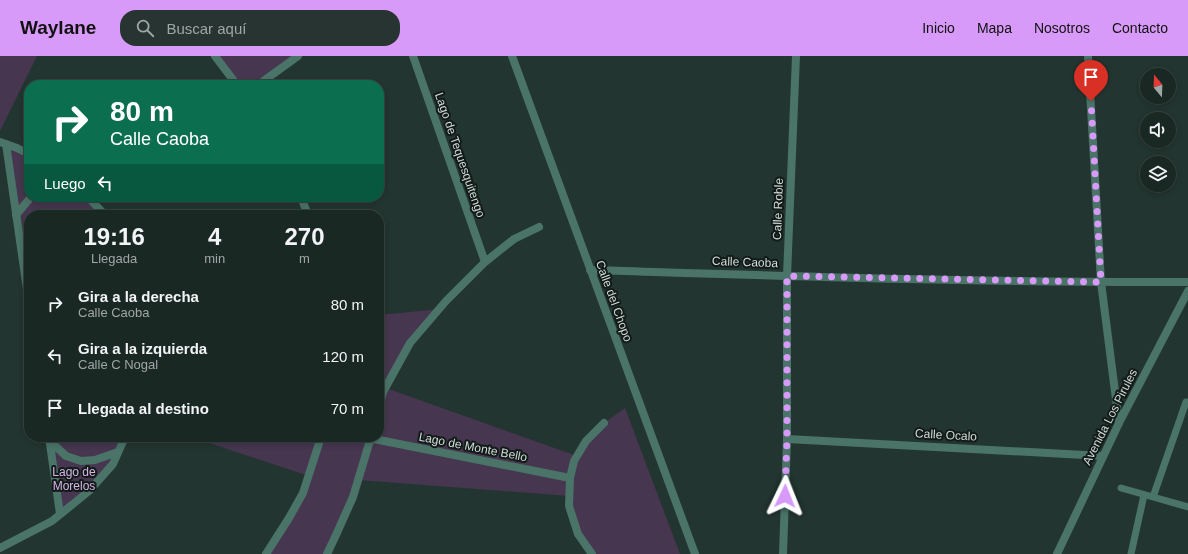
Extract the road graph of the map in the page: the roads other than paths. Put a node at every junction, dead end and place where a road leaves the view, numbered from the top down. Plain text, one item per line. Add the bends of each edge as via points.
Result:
1 (215, 56) edge
2 (298, 56) edge
3 (413, 56) edge
4 (512, 56) edge
5 (796, 56) edge
6 (1088, 56) edge
7 (233, 80) edge
8 (265, 80) edge
9 (3, 143) edge
10 (24, 152) edge
11 (27, 202) edge
12 (93, 202) edge
13 (100, 210) edge
14 (16, 215) junction
15 (539, 227) dead end
16 (485, 262) junction
17 (24, 269) edge
18 (590, 270) junction
19 (787, 276) junction
20 (1101, 282) junction
21 (1188, 282) edge
22 (1188, 291) edge
23 (384, 390) edge
24 (1188, 402) edge
25 (604, 423) dead end
26 (1119, 423) junction
27 (787, 439) junction
28 (384, 441) edge
29 (50, 442) edge
30 (53, 442) edge
31 (123, 442) edge
32 (319, 442) edge
33 (368, 442) edge
34 (118, 452) junction
35 (1103, 456) junction
36 (570, 478) junction
37 (1121, 488) dead end
38 (1144, 495) junction
39 (1153, 498) junction
40 (1188, 507) edge
41 (60, 514) junction
42 (0, 548) edge
43 (266, 554) edge
44 (327, 554) edge
45 (592, 554) edge
46 (695, 554) edge
47 (783, 554) edge
48 (1056, 554) edge
49 (1131, 554) edge

1 - 7 street
2 - 8 street
3 - 16 street, Lago de Tequesquitengo
4 - 18 street, Calle del Chopo
5 - 19 street, Calle Roble
6 - 20 street
9 - 10 street
9 - 14 street
11 - 14 street
12 - 13 street
14 - 17 street
15 - 16 street via 514,239
16 - 23 street via 446,301 410,343
18 - 19 street, Calle Caoba
18 - 46 street, Calle del Chopo
19 - 20 street, Calle Caoba
19 - 27 street, Calle Roble
20 - 21 street, Calle Caoba
20 - 26 street
22 - 26 street, Avenida Los Pirules
24 - 39 lane
25 - 36 street via 586,441 574,461
26 - 35 street, Avenida Los Pirules
27 - 35 street, Calle Ocalo
27 - 47 street, Calle Roble
28 - 36 street, Lago de Monte Bello
29 - 41 street
30 - 34 street via 66,456 81,461 95,460
31 - 34 street
32 - 43 street via 303,493
33 - 44 street via 352,497
34 - 41 street via 113,464 89,491
35 - 48 street, Avenida Los Pirules
36 - 45 street via 569,506 578,534
37 - 38 lane
38 - 39 lane
38 - 49 lane
39 - 40 lane
41 - 42 street via 52,521

